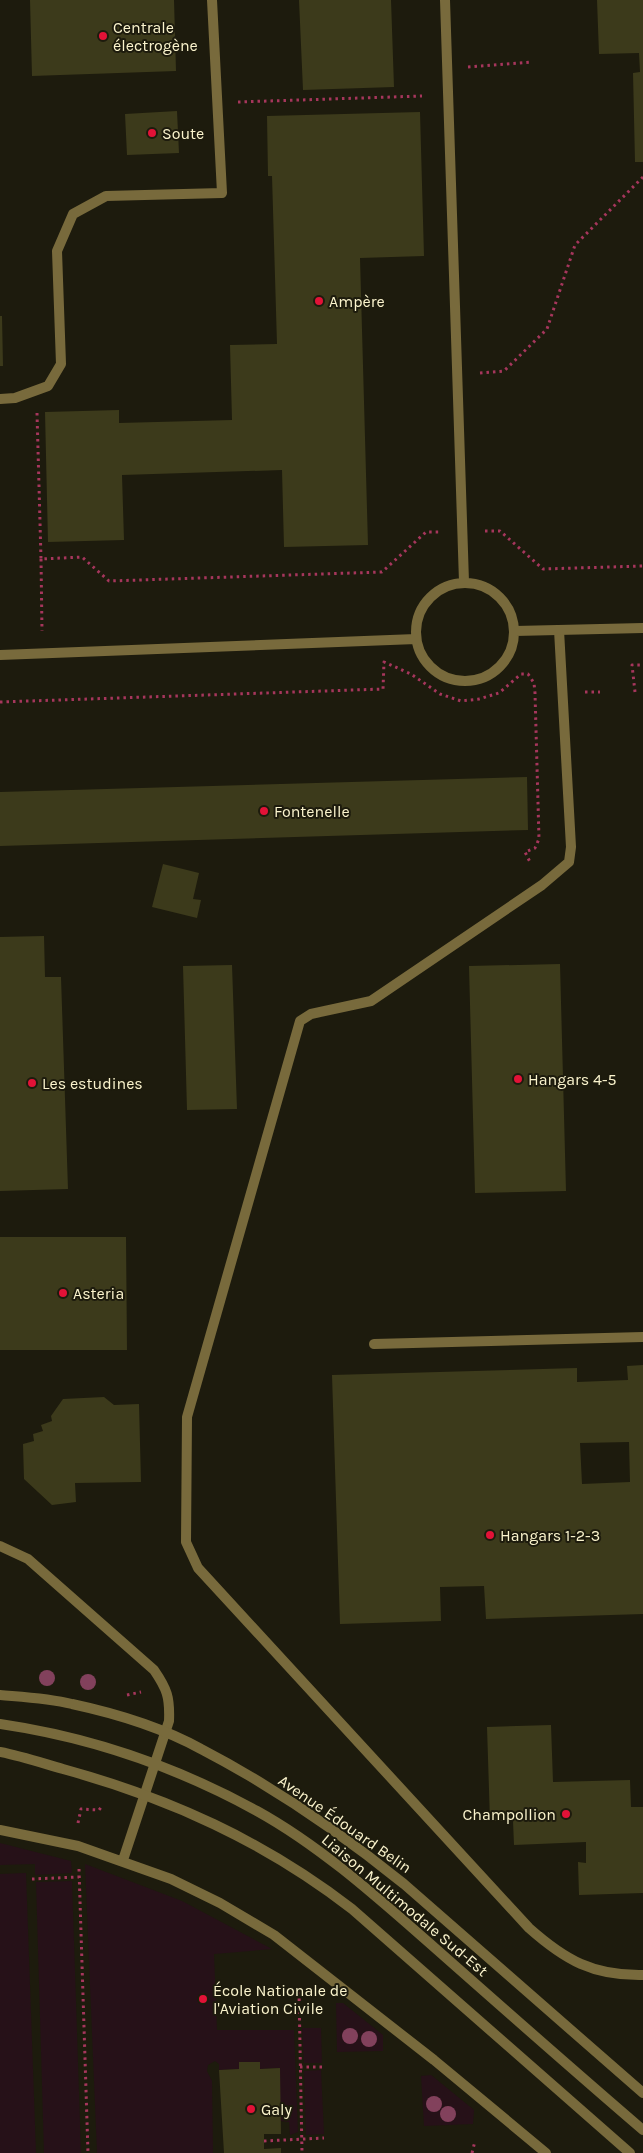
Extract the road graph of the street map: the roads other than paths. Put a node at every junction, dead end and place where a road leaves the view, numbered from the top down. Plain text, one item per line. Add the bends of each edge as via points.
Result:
1 (212, 0) edge
2 (445, 0) edge
3 (0, 398) edge
4 (464, 582) junction
5 (643, 628) edge
6 (559, 630) junction
7 (515, 631) junction
8 (416, 639) junction
9 (0, 655) edge
10 (643, 1337) edge
11 (374, 1344) dead end
12 (0, 1546) edge
13 (0, 1695) edge
14 (0, 1724) edge
15 (165, 1733) junction
16 (0, 1752) edge
17 (155, 1764) junction
18 (145, 1794) junction
19 (0, 1830) edge
20 (123, 1860) junction
21 (643, 1975) edge
22 (643, 2093) edge
23 (643, 2130) edge
24 (546, 2153) edge
25 (630, 2153) edge

1 - 3 street via 222,193 106,196 73,214 57,251 60,364 48,386 15,398
2 - 4 street
4 - 7 street via 480,584 494,591 505,602
4 - 8 street via 447,585 422,607 416,623
5 - 6 street
6 - 7 street
6 - 21 street via 571,847 569,862 542,885 371,1001 311,1014 300,1021 188,1417 186,1542 198,1568 529,1928 578,1964 618,1975
7 - 8 street via 505,662 478,680 461,681 445,677 431,668 421,655
8 - 9 street
10 - 11 street
12 - 15 street via 28,1559 154,1670 166,1687 170,1703
13 - 15 street, Avenue Édouard Belin via 72,1704
14 - 17 street, Liaison Multimodale Sud-Est via 44,1730
15 - 17 street
15 - 22 street, Avenue Édouard Belin via 200,1748 266,1786 367,1854
16 - 18 street
17 - 18 street
17 - 23 street, Liaison Multimodale Sud-Est via 256,1811 307,1842 374,1895
18 - 20 street
18 - 25 street via 256,1844 318,1882 352,1908
19 - 20 street via 78,1846
20 - 24 street via 220,1903 274,1935 434,2060

